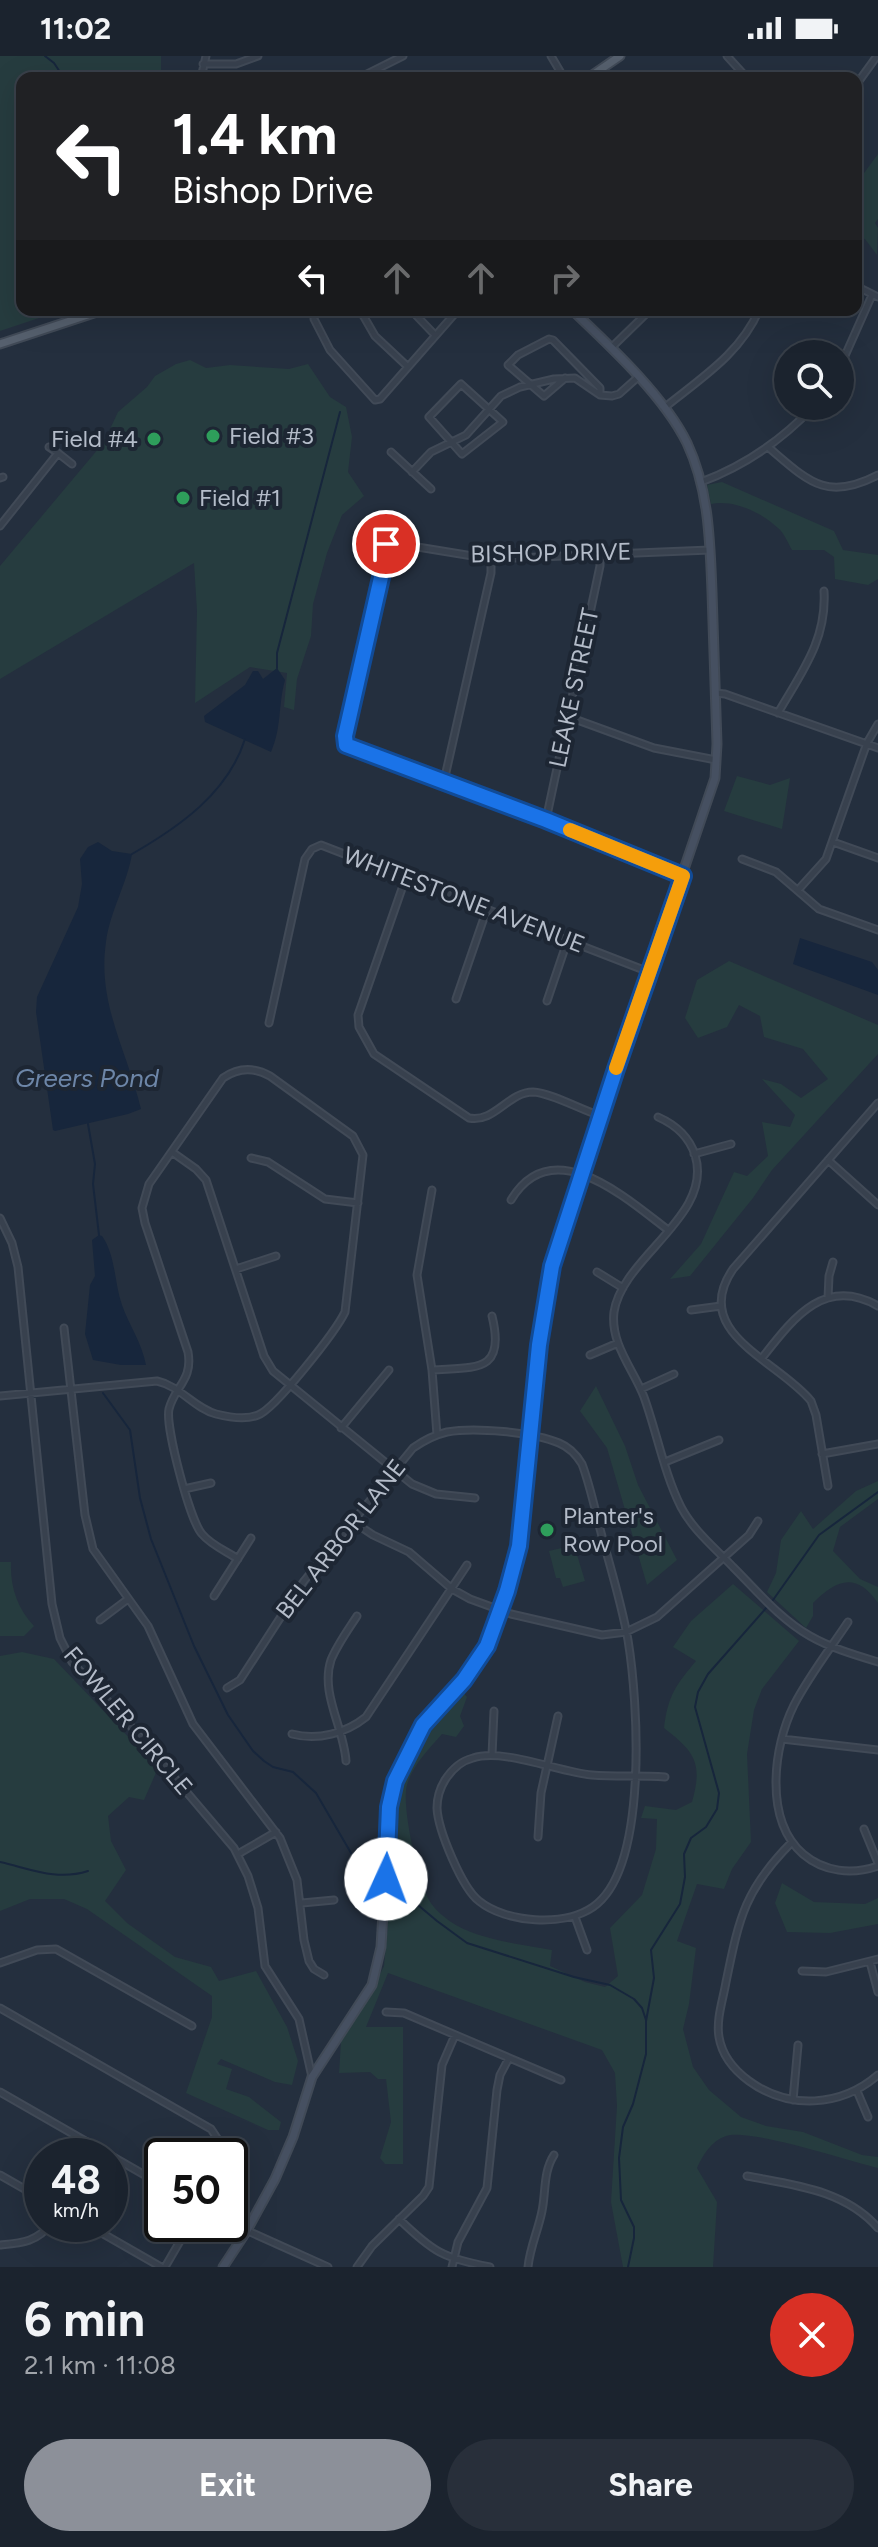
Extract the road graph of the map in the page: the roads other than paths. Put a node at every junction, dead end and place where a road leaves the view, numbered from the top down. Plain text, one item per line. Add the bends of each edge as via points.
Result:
1 (206, 56) edge
2 (258, 56) edge
3 (403, 56) edge
4 (620, 56) edge
5 (727, 56) edge
6 (877, 56) edge
7 (203, 64) junction
8 (202, 72) edge
9 (371, 72) edge
10 (597, 72) edge
11 (742, 72) edge
12 (862, 77) edge
13 (875, 296) edge
14 (85, 316) edge
15 (314, 316) edge
16 (363, 316) edge
17 (417, 316) edge
18 (452, 316) edge
19 (578, 316) edge
20 (644, 316) edge
21 (756, 316) edge
22 (435, 335) junction
23 (853, 340) edge
24 (0, 344) edge
25 (611, 348) junction
26 (407, 366) junction
27 (565, 378) junction
28 (637, 378) junction
29 (530, 384) junction
30 (600, 395) junction
31 (663, 408) junction
32 (489, 409) junction
33 (798, 420) edge
34 (452, 440) junction
35 (49, 447) dead end
36 (768, 447) junction
37 (391, 452) dead end
38 (58, 453) junction
39 (72, 464) dead end
40 (412, 472) junction
41 (878, 475) edge
42 (701, 482) junction
43 (431, 489) dead end
44 (0, 526) edge
45 (710, 550) junction
46 (600, 555) junction
47 (491, 559) junction
48 (824, 591) dead end
49 (715, 693) junction
50 (778, 713) junction
51 (569, 717) junction
52 (878, 724) edge
53 (867, 743) junction
54 (878, 748) edge
55 (716, 760) junction
56 (444, 781) junction
57 (546, 820) junction
58 (833, 842) junction
59 (878, 858) edge
60 (742, 859) dead end
61 (683, 876) junction
62 (406, 877) junction
63 (798, 890) junction
64 (487, 909) junction
65 (878, 930) edge
66 (568, 939) junction
67 (649, 972) junction
68 (456, 999) dead end
69 (547, 1001) dead end
70 (269, 1023) dead end
71 (878, 1103) edge
72 (602, 1116) junction
73 (658, 1117) dead end
74 (731, 1144) dead end
75 (172, 1152) junction
76 (694, 1154) junction
77 (251, 1158) dead end
78 (828, 1160) junction
79 (582, 1175) junction
80 (432, 1190) dead end
81 (511, 1200) dead end
82 (358, 1203) junction
83 (878, 1205) edge
84 (0, 1218) edge
85 (668, 1230) junction
86 (276, 1256) dead end
87 (833, 1262) dead end
88 (236, 1269) junction
89 (597, 1272) dead end
90 (623, 1288) junction
91 (828, 1298) junction
92 (721, 1306) junction
93 (878, 1306) edge
94 (691, 1310) dead end
95 (492, 1316) dead end
96 (64, 1328) dead end
97 (618, 1343) junction
98 (590, 1355) dead end
99 (762, 1358) junction
100 (389, 1370) dead end
101 (432, 1370) junction
102 (674, 1374) dead end
103 (289, 1386) junction
104 (71, 1389) junction
105 (641, 1389) junction
106 (178, 1390) junction
107 (32, 1393) junction
108 (0, 1396) edge
109 (341, 1428) junction
110 (437, 1435) junction
111 (531, 1437) junction
112 (719, 1440) dead end
113 (878, 1444) edge
114 (822, 1454) junction
115 (665, 1462) junction
116 (393, 1470) junction
117 (211, 1483) dead end
118 (828, 1486) dead end
119 (184, 1489) junction
120 (475, 1498) dead end
121 (352, 1521) junction
122 (758, 1521) dead end
123 (251, 1538) dead end
124 (724, 1557) junction
125 (238, 1559) junction
126 (467, 1565) dead end
127 (452, 1589) junction
128 (214, 1596) dead end
129 (128, 1599) junction
130 (501, 1610) junction
131 (357, 1616) dead end
132 (100, 1620) dead end
133 (848, 1622) dead end
134 (626, 1632) junction
135 (832, 1646) junction
136 (878, 1662) edge
137 (227, 1688) dead end
138 (494, 1711) dead end
139 (558, 1716) dead end
140 (341, 1731) junction
141 (292, 1734) dead end
142 (782, 1739) junction
143 (878, 1750) edge
144 (492, 1755) junction
145 (346, 1761) dead end
146 (547, 1766) junction
147 (636, 1775) junction
148 (665, 1777) dead end
149 (864, 1829) dead end
150 (276, 1832) junction
151 (538, 1837) dead end
152 (792, 1842) junction
153 (238, 1854) junction
154 (878, 1864) edge
155 (334, 1900) dead end
156 (302, 1903) junction
157 (575, 1917) junction
158 (587, 1950) dead end
159 (878, 1959) edge
160 (870, 1962) junction
161 (0, 1963) edge
162 (802, 1971) dead end
163 (324, 1975) dead end
164 (878, 1992) edge
165 (0, 2008) edge
166 (386, 2012) dead end
167 (192, 2026) dead end
168 (455, 2035) junction
169 (798, 2045) dead end
170 (306, 2056) junction
171 (509, 2058) junction
172 (322, 2061) junction
173 (878, 2075) edge
174 (312, 2077) junction
175 (561, 2080) dead end
176 (857, 2091) junction
177 (0, 2092) edge
178 (793, 2100) junction
179 (868, 2117) dead end
180 (217, 2138) edge
181 (554, 2155) dead end
182 (0, 2175) edge
183 (144, 2175) edge
184 (747, 2176) dead end
185 (24, 2189) edge
186 (399, 2219) junction
187 (248, 2228) edge
188 (878, 2228) edge
189 (248, 2233) edge
190 (24, 2241) edge
191 (118, 2242) edge
192 (179, 2242) edge
193 (239, 2242) edge
194 (0, 2245) edge
195 (452, 2263) edge
196 (163, 2267) edge
197 (223, 2267) edge
198 (328, 2267) edge
199 (357, 2267) edge
200 (490, 2267) edge
201 (528, 2267) edge

1 - 7 street
2 - 7 street via 236,64
3 - 9 street
4 - 10 main road
5 - 11 street
6 - 12 street
7 - 8 street
13 - 23 street
14 - 24 main road
15 - 26 street via 330,350 375,400
16 - 26 street via 375,336
17 - 22 street
18 - 22 street
19 - 25 main road
20 - 25 street
21 - 31 street via 736,349
22 - 26 street
25 - 28 main road
27 - 29 street
27 - 29 street via 544,396
27 - 30 street via 575,378
28 - 30 street via 619,394
28 - 31 main road
29 - 30 street via 508,365 549,339 600,388
29 - 32 street via 501,396
31 - 42 main road via 686,442
32 - 34 street via 466,435
32 - 34 street via 501,426 462,454
32 - 34 street via 461,384 429,417
33 - 36 street
34 - 40 street
35 - 38 street
36 - 41 street via 804,476 828,487 849,487
36 - 42 street
37 - 40 street
38 - 39 street
38 - 44 street
40 - 43 street
42 - 45 main road
45 - 46 street, BISHOP DRIVE
45 - 49 main road
46 - 47 street, BISHOP DRIVE
46 - 51 street, LEAKE STREET
47 - 56 street
47 - 56 street, BISHOP DRIVE via 386,544 345,736 350,748
48 - 50 street via 812,656
49 - 50 street
49 - 55 main road
50 - 53 street
51 - 55 street via 654,748
51 - 57 street, LEAKE STREET
52 - 53 street
53 - 54 street
53 - 58 street
55 - 61 main road via 712,791
56 - 57 street, BISHOP DRIVE
57 - 61 street, BISHOP DRIVE
58 - 59 street
58 - 63 street via 822,865
60 - 63 street via 776,872
61 - 67 main road
62 - 64 street, WHITESTONE AVENUE
62 - 70 street, WHITESTONE AVENUE via 326,846 312,849 305,859
62 - 72 street via 358,1015 371,1050 469,1118 487,1117 532,1092
63 - 65 street via 819,909
64 - 66 street, WHITESTONE AVENUE
64 - 68 street
66 - 67 street, WHITESTONE AVENUE
66 - 69 street
67 - 72 main road
71 - 78 street
72 - 79 main road
73 - 76 street via 682,1132
74 - 76 street
75 - 82 street via 223,1078 256,1069 357,1141 363,1155
75 - 88 street via 206,1180
75 - 106 street via 149,1184 142,1208 188,1352 188,1374
76 - 85 street via 694,1191
77 - 82 street via 268,1162 318,1196
78 - 83 street
78 - 92 street via 733,1269
79 - 81 street via 546,1170 521,1186
79 - 85 street via 617,1192
79 - 111 main road via 548,1285
80 - 101 street via 417,1275
82 - 103 street via 345,1312
84 - 107 street, FOWLER CIRCLE via 17,1260
85 - 90 street
86 - 88 street
87 - 91 street
88 - 103 street via 264,1356
89 - 90 street
90 - 97 street via 614,1314
91 - 93 street via 854,1297
91 - 99 street via 797,1315
92 - 94 street
92 - 99 street via 733,1334
95 - 101 street via 497,1342 488,1361
96 - 104 street
97 - 98 street
97 - 105 street
99 - 114 street via 811,1401
100 - 109 street
101 - 110 street
102 - 105 street
103 - 106 street via 266,1411 244,1418 208,1411
103 - 109 street
104 - 106 street via 150,1381
104 - 107 street
104 - 129 street via 90,1541
105 - 115 street
106 - 119 street via 167,1418
107 - 108 street
107 - 153 street, FOWLER CIRCLE via 52,1604 63,1646
109 - 116 street
110 - 111 street via 462,1431
110 - 116 street, BEL ARBOR LANE via 413,1448
111 - 130 main road via 519,1546
111 - 134 street via 564,1445 582,1464
112 - 115 street
113 - 114 street
114 - 118 street
115 - 124 street via 685,1515
116 - 120 street via 428,1492
116 - 121 street, BEL ARBOR LANE
117 - 119 street
119 - 125 street via 201,1534
121 - 127 street via 409,1552
121 - 137 street, BEL ARBOR LANE via 304,1581 240,1680
122 - 124 street
123 - 125 street
124 - 134 street via 657,1617
124 - 135 street via 787,1620
125 - 128 street
126 - 127 street
127 - 130 street
127 - 140 street via 373,1710
129 - 132 street
129 - 150 street via 156,1639 189,1717
130 - 134 street via 592,1634
130 - 172 main road via 480,1657 423,1725 395,1781 377,1969 363,2002
131 - 140 street via 329,1670 329,1692
133 - 135 street
134 - 147 street
135 - 136 street
135 - 142 street via 797,1701
138 - 144 street
139 - 146 street
140 - 141 street via 315,1737
140 - 145 street
142 - 143 street
142 - 152 street via 776,1804
144 - 146 street
144 - 157 street via 458,1766 438,1796 439,1821 464,1884 478,1901 496,1910 542,1921
146 - 147 street via 592,1775
146 - 151 street
147 - 148 street
147 - 157 street via 618,1876 600,1902
149 - 154 street
150 - 153 street
150 - 156 street via 292,1863
152 - 154 street via 807,1857 831,1868 856,1871
152 - 178 street via 762,1874 743,1908 718,2027 725,2055 736,2070 763,2090
153 - 170 street, FOWLER CIRCLE via 258,1908 265,1966 299,2019
155 - 156 street
156 - 163 street via 306,1950 314,1969
157 - 158 street
159 - 160 street
160 - 162 street via 826,1972
160 - 164 street
161 - 167 street via 56,1949
165 - 180 street via 211,2129
166 - 168 street via 404,2013
168 - 171 street
168 - 186 street via 442,2065 430,2184
169 - 178 street
170 - 172 street
170 - 174 street, FOWLER CIRCLE
171 - 175 street
171 - 195 street via 497,2090 487,2188
172 - 174 main road
173 - 176 street
174 - 187 main road via 286,2155
176 - 178 street via 826,2100
176 - 179 street
177 - 183 street
181 - 201 street
182 - 185 street
184 - 188 street via 828,2194 861,2210
186 - 195 street
186 - 199 street
189 - 198 street
190 - 194 street
191 - 196 street
192 - 196 street
193 - 197 main road
195 - 200 street

